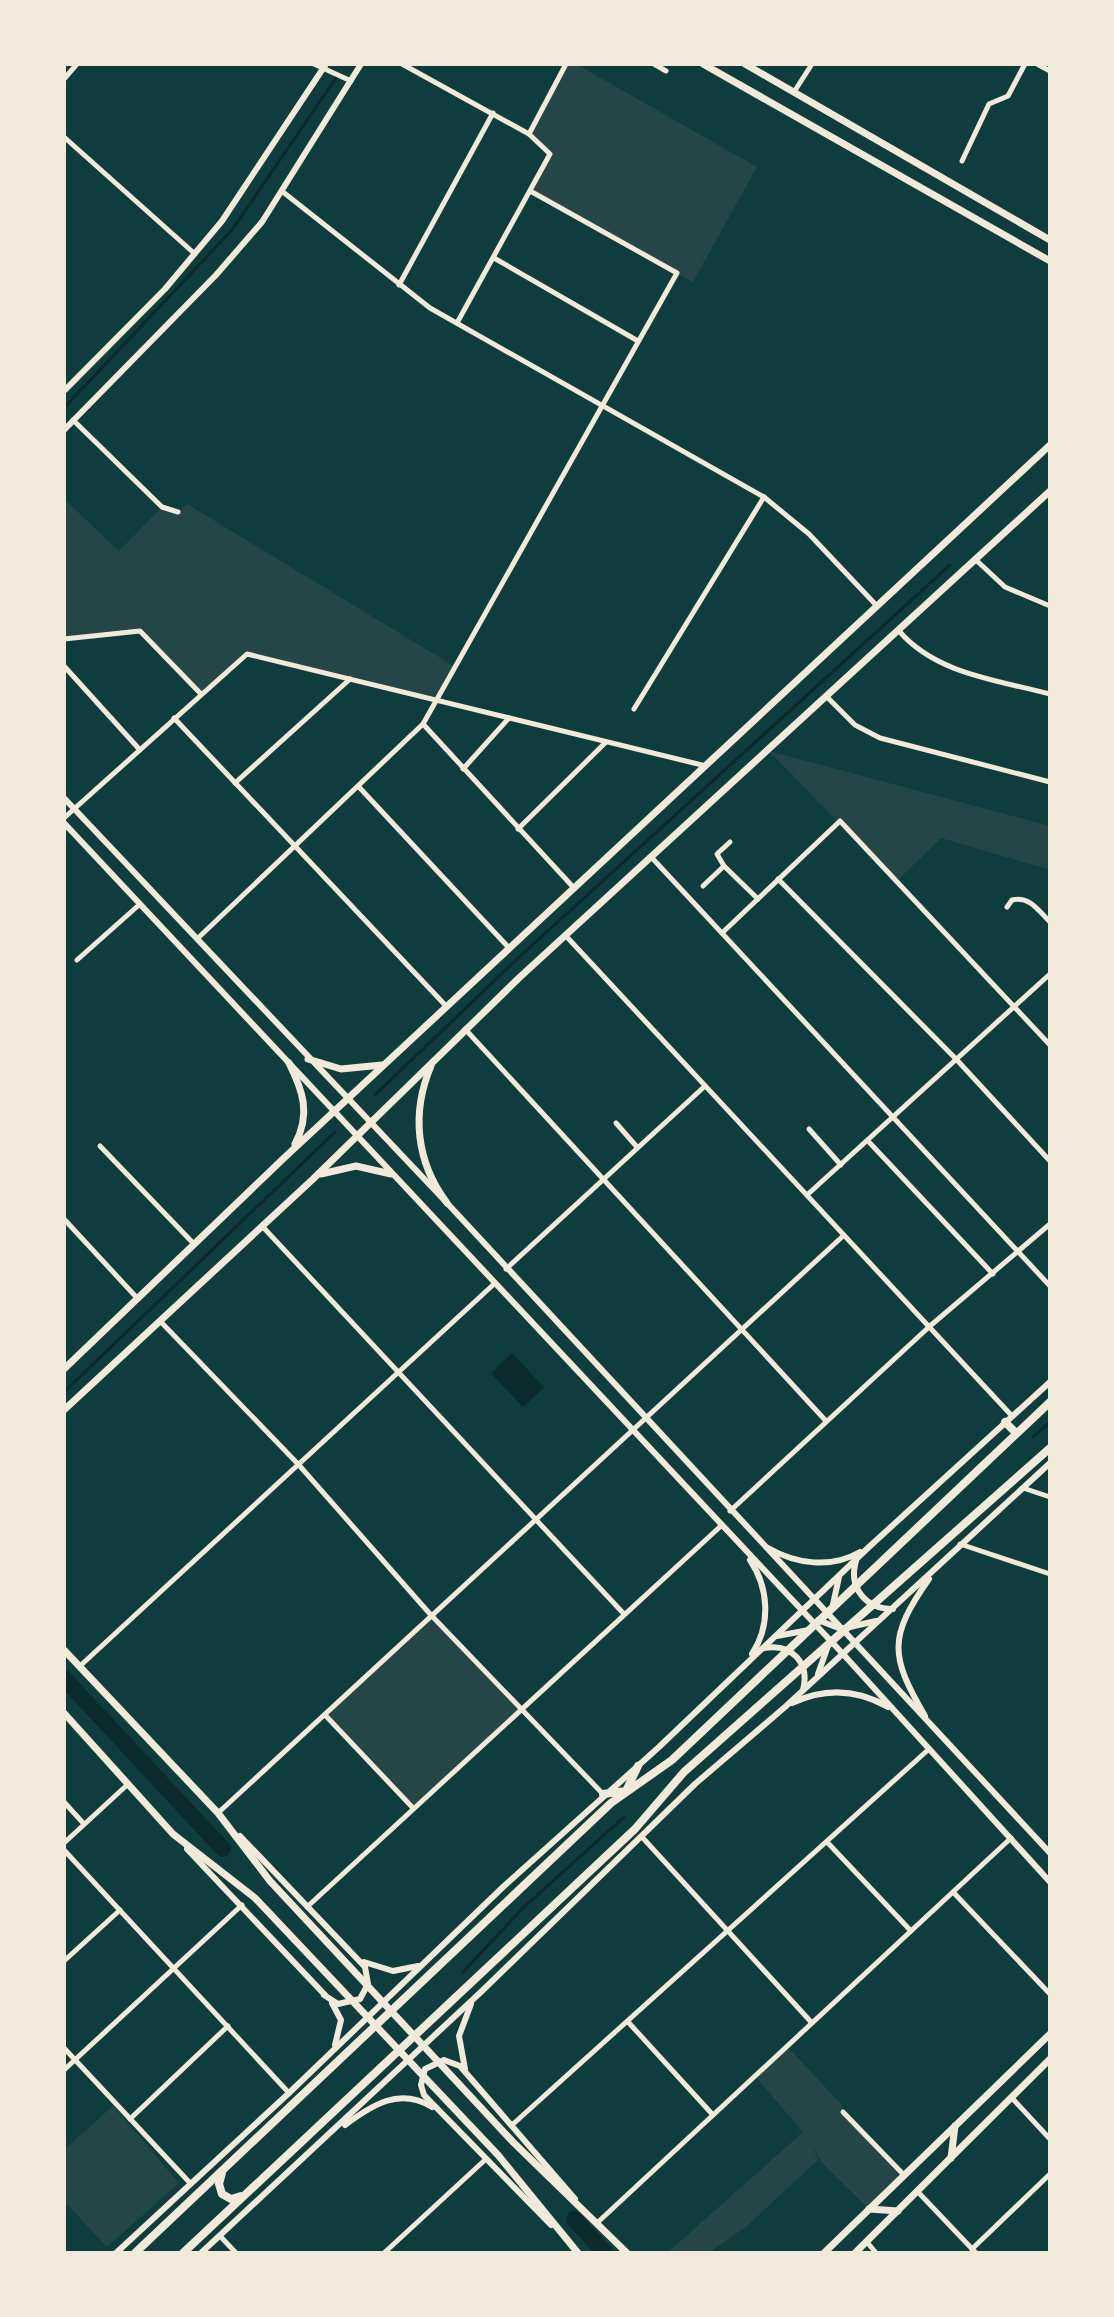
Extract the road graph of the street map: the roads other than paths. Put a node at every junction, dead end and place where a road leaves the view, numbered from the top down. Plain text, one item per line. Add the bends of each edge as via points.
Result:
1 (77, 64) edge
2 (314, 64) edge
3 (361, 64) edge
4 (402, 64) edge
5 (566, 64) edge
6 (654, 64) edge
7 (703, 64) edge
8 (745, 64) edge
9 (812, 64) edge
10 (1025, 64) edge
11 (1037, 64) edge
12 (324, 66) edge
13 (666, 71) dead end
14 (1050, 71) edge
15 (64, 79) edge
16 (351, 81) junction
17 (794, 92) junction
18 (493, 113) junction
19 (529, 134) junction
20 (64, 137) edge
21 (911, 159) junction
22 (962, 161) dead end
23 (902, 176) junction
24 (283, 192) junction
25 (532, 192) junction
26 (1049, 236) edge
27 (195, 254) junction
28 (494, 258) junction
29 (1050, 261) edge
30 (399, 285) junction
31 (457, 323) junction
32 (638, 341) junction
33 (64, 391) edge
34 (602, 405) junction
35 (73, 420) junction
36 (64, 430) edge
37 (1050, 445) edge
38 (1050, 491) edge
39 (764, 497) junction
40 (178, 512) dead end
41 (976, 560) junction
42 (877, 606) junction
43 (1050, 606) edge
44 (899, 631) junction
45 (64, 639) edge
46 (64, 666) edge
47 (350, 679) junction
48 (201, 694) junction
49 (1050, 694) edge
50 (827, 697) junction
51 (439, 701) junction
52 (634, 709) dead end
53 (174, 718) junction
54 (509, 718) junction
55 (423, 724) junction
56 (606, 742) junction
57 (140, 750) junction
58 (706, 766) junction
59 (463, 769) junction
60 (1050, 782) edge
61 (235, 783) junction
62 (358, 786) junction
63 (64, 798) edge
64 (74, 809) junction
65 (64, 820) edge
66 (518, 829) junction
67 (730, 842) dead end
68 (295, 846) junction
69 (653, 859) junction
70 (724, 866) junction
71 (778, 879) junction
72 (703, 886) dead end
73 (574, 888) junction
74 (758, 899) junction
75 (140, 904) junction
76 (1007, 907) dead end
77 (1050, 922) edge
78 (722, 933) junction
79 (566, 936) junction
80 (197, 939) junction
81 (510, 949) junction
82 (77, 960) dead end
83 (1050, 974) edge
84 (447, 1007) junction
85 (1014, 1007) junction
86 (465, 1029) junction
87 (1050, 1045) edge
88 (308, 1059) junction
89 (956, 1059) junction
90 (289, 1063) junction
91 (432, 1063) junction
92 (384, 1065) junction
93 (705, 1086) junction
94 (347, 1100) junction
95 (334, 1112) junction
96 (893, 1117) junction
97 (616, 1123) dead end
98 (369, 1124) junction
99 (809, 1129) dead end
100 (356, 1137) junction
101 (867, 1140) junction
102 (100, 1146) dead end
103 (637, 1147) junction
104 (284, 1158) junction
105 (1050, 1161) edge
106 (841, 1165) junction
107 (391, 1174) junction
108 (602, 1179) junction
109 (312, 1180) junction
110 (807, 1195) junction
111 (447, 1203) junction
112 (64, 1219) edge
113 (1050, 1224) edge
114 (261, 1225) junction
115 (843, 1236) junction
116 (194, 1245) junction
117 (1019, 1253) junction
118 (506, 1269) junction
119 (993, 1274) junction
120 (494, 1284) junction
121 (1050, 1286) edge
122 (138, 1299) junction
123 (160, 1321) junction
124 (930, 1326) junction
125 (741, 1329) junction
126 (64, 1369) edge
127 (398, 1372) junction
128 (1050, 1382) edge
129 (1050, 1402) edge
130 (64, 1410) edge
131 (644, 1418) junction
132 (1008, 1419) junction
133 (826, 1421) junction
134 (631, 1429) junction
135 (1016, 1433) junction
136 (1050, 1448) edge
137 (1050, 1463) edge
138 (298, 1464) junction
139 (1023, 1488) junction
140 (1050, 1497) edge
141 (730, 1511) junction
142 (534, 1519) junction
143 (722, 1525) junction
144 (756, 1538) junction
145 (736, 1540) junction
146 (960, 1544) junction
147 (870, 1546) junction
148 (858, 1558) junction
149 (936, 1569) junction
150 (842, 1572) junction
151 (1050, 1574) edge
152 (813, 1599) junction
153 (893, 1609) junction
154 (802, 1610) junction
155 (430, 1614) junction
156 (624, 1614) junction
157 (883, 1618) junction
158 (841, 1629) junction
159 (829, 1630) junction
160 (773, 1637) junction
161 (854, 1644) junction
162 (761, 1649) junction
163 (64, 1650) edge
164 (843, 1654) junction
165 (745, 1664) junction
166 (80, 1666) junction
167 (814, 1680) junction
168 (803, 1690) junction
169 (521, 1707) junction
170 (785, 1707) junction
171 (64, 1713) edge
172 (326, 1716) junction
173 (900, 1716) junction
174 (931, 1726) junction
175 (929, 1749) junction
176 (638, 1766) junction
177 (127, 1785) junction
178 (626, 1791) junction
179 (603, 1794) junction
180 (64, 1802) edge
181 (413, 1808) junction
182 (218, 1813) junction
183 (84, 1824) junction
184 (635, 1829) junction
185 (173, 1834) junction
186 (642, 1837) junction
187 (1011, 1838) junction
188 (827, 1842) junction
189 (64, 1843) edge
190 (64, 1850) edge
191 (1050, 1853) edge
192 (1050, 1882) edge
193 (953, 1892) junction
194 (242, 1905) junction
195 (307, 1907) junction
196 (120, 1910) junction
197 (536, 1922) junction
198 (544, 1930) junction
199 (729, 1930) junction
200 (911, 1931) junction
201 (357, 1958) junction
202 (429, 1958) junction
203 (64, 1961) edge
204 (174, 1968) junction
205 (482, 1991) junction
206 (1050, 1994) edge
207 (324, 1995) junction
208 (629, 2023) junction
209 (812, 2023) junction
210 (228, 2026) junction
211 (1050, 2034) edge
212 (64, 2048) edge
213 (331, 2051) junction
214 (1050, 2059) edge
215 (75, 2060) junction
216 (64, 2070) edge
217 (471, 2079) junction
218 (289, 2093) junction
219 (1012, 2098) junction
220 (438, 2111) junction
221 (843, 2112) dead end
222 (713, 2115) junction
223 (130, 2119) junction
224 (512, 2125) junction
225 (955, 2126) junction
226 (1050, 2139) edge
227 (322, 2141) junction
228 (951, 2158) junction
229 (486, 2159) junction
230 (227, 2166) junction
231 (1050, 2174) edge
232 (904, 2175) junction
233 (191, 2184) junction
234 (250, 2190) junction
235 (918, 2192) junction
236 (869, 2209) junction
237 (899, 2211) junction
238 (597, 2223) junction
239 (220, 2236) junction
240 (867, 2242) junction
241 (573, 2251) edge
242 (974, 2251) edge
243 (116, 2253) edge
244 (135, 2253) edge
245 (183, 2253) edge
246 (201, 2253) edge
247 (236, 2253) edge
248 (384, 2253) edge
249 (627, 2253) edge
250 (824, 2253) edge
251 (855, 2253) edge
252 (876, 2253) edge

1 - 15 street
2 - 12 street
3 - 16 street
4 - 18 street
5 - 19 street
6 - 13 street
7 - 23 main road
8 - 17 main road
9 - 17 street
10 - 22 street via 1008,96 989,104
11 - 14 street
12 - 16 street
12 - 27 street via 257,173
16 - 24 street
17 - 21 main road
18 - 19 street
18 - 30 street
19 - 25 street via 547,147 549,160
20 - 27 street
21 - 23 main road
21 - 26 main road
23 - 29 main road
24 - 30 street
24 - 35 street via 216,275
25 - 28 street
25 - 32 street via 677,273
27 - 33 street
28 - 31 street
28 - 32 street
30 - 31 street
31 - 34 street
32 - 34 street
34 - 39 street
34 - 51 street
35 - 36 street
35 - 40 street via 162,507
37 - 42 main road
38 - 41 main road
39 - 42 street via 809,534
39 - 52 street
41 - 43 street via 1005,587
41 - 44 main road
42 - 58 main road
44 - 49 street via 939,663
44 - 50 main road
45 - 48 street via 140,631
46 - 57 street
47 - 48 street via 247,654
47 - 51 street
47 - 61 street
48 - 53 street
50 - 60 street via 855,725 880,738
50 - 69 main road
51 - 54 street
51 - 55 street
53 - 57 street
53 - 61 street
54 - 56 street
54 - 59 street
55 - 59 street
55 - 62 street
56 - 58 street
56 - 66 street
57 - 64 street
58 - 73 main road
59 - 66 street
61 - 68 street
62 - 68 street
62 - 81 street
63 - 64 street
64 - 65 street
64 - 80 street
65 - 75 street
66 - 73 street
67 - 70 street via 717,854
68 - 80 street
68 - 84 street
69 - 78 street
69 - 79 main road
70 - 72 street
70 - 74 street
71 - 74 street
71 - 85 street via 840,821
71 - 89 street
73 - 81 main road
74 - 78 street
75 - 82 street
75 - 90 street
76 - 77 street via 1021,898
78 - 96 street
79 - 86 main road
79 - 93 street
80 - 88 street
81 - 84 main road
83 - 85 street
84 - 92 main road
85 - 87 street
85 - 89 street
86 - 91 main road
86 - 108 street
88 - 92 main road via 341,1069
88 - 94 street
89 - 96 street
89 - 105 street
90 - 95 street
90 - 104 main road via 302,1089 304,1117 299,1138
91 - 98 main road
91 - 111 main road via 420,1098 418,1132 426,1166
92 - 94 main road
93 - 103 street
93 - 110 street
94 - 95 main road
94 - 98 street
95 - 100 street
95 - 104 main road
96 - 101 street
96 - 117 street
97 - 103 street
98 - 100 main road
98 - 111 street
99 - 106 street
100 - 107 street
100 - 109 main road
101 - 106 street
101 - 119 street
102 - 116 street
103 - 108 street
104 - 116 main road
106 - 110 street
107 - 109 main road via 346,1167
107 - 120 street
108 - 118 street
108 - 125 street
109 - 114 main road
110 - 115 street
111 - 118 street
112 - 122 street
113 - 117 street
114 - 123 main road
114 - 127 street
115 - 124 street
115 - 125 street
116 - 122 main road
117 - 119 street
117 - 121 street
118 - 131 street
119 - 124 street
120 - 127 street
120 - 134 street
122 - 126 main road
123 - 130 main road
123 - 138 street
124 - 132 street
124 - 133 street
125 - 131 street
125 - 133 street
127 - 138 street
127 - 142 street
128 - 132 street
129 - 135 main road
131 - 134 street
131 - 141 street
132 - 135 main road
132 - 147 street
133 - 141 street
134 - 142 street
134 - 143 street
135 - 178 main road via 672,1760
136 - 184 main road via 684,1772
137 - 139 street
138 - 155 street
138 - 166 street
139 - 140 street
139 - 146 street
141 - 144 street
142 - 155 street
142 - 156 street
143 - 145 street
143 - 156 street
144 - 147 street via 786,1557 821,1563
144 - 152 street
145 - 154 street
145 - 165 street via 761,1579 766,1613 764,1631
146 - 149 street
146 - 151 street
147 - 148 street
148 - 150 street
148 - 153 street via 855,1582 862,1597 876,1607
149 - 153 street
149 - 174 street via 904,1616 897,1646 903,1678
150 - 152 street
150 - 159 street via 832,1598
152 - 154 street
152 - 159 street
153 - 157 street
154 - 159 street
154 - 160 street
155 - 169 street
155 - 172 street
156 - 169 street
157 - 158 street
157 - 161 street
158 - 159 street
158 - 161 street
159 - 160 street
159 - 161 street
159 - 164 street
159 - 167 street via 826,1657
160 - 162 street
161 - 164 street
161 - 174 street
162 - 165 street
162 - 168 street via 793,1652 805,1669
163 - 166 main road
164 - 167 street
164 - 173 street
165 - 176 street
166 - 182 main road
167 - 168 street
168 - 170 street
169 - 179 street
169 - 181 street
170 - 173 street via 809,1696 844,1692 878,1701
170 - 186 street
171 - 177 main road
172 - 181 street
172 - 182 street
173 - 175 street
174 - 191 street
175 - 187 street
175 - 188 street
176 - 178 main road
176 - 179 street
177 - 183 street
177 - 185 main road
178 - 179 main road
178 - 230 main road
179 - 202 street
180 - 183 street
181 - 195 street
182 - 195 street
182 - 238 main road via 270,1881 513,2142
183 - 189 street
184 - 186 main road
184 - 197 main road
185 - 194 street
185 - 241 main road via 255,1898 498,2155
186 - 198 street
186 - 199 street
187 - 192 street
187 - 193 street
188 - 199 street
188 - 200 street
190 - 196 street
193 - 200 street
193 - 206 street
194 - 204 street
194 - 207 street
195 - 201 street
196 - 203 street
196 - 204 street
197 - 198 main road
197 - 234 main road
198 - 205 street
199 - 208 street
199 - 209 street
200 - 209 street
201 - 202 street via 393,1971
201 - 207 street via 368,1978 360,1999 338,2004
202 - 213 street
204 - 210 street
204 - 215 street
205 - 217 street via 465,2013 459,2036 461,2059
205 - 227 street
207 - 213 street via 341,2020
208 - 222 street
208 - 224 street
209 - 222 street
210 - 218 street
210 - 223 street
211 - 225 main road
212 - 215 street
213 - 218 street
214 - 219 main road
215 - 216 street
215 - 223 street
217 - 220 street via 450,2060 429,2065 421,2085
217 - 224 street
218 - 233 street
219 - 226 street
219 - 228 main road
220 - 227 street via 417,2100 387,2099
220 - 229 street
221 - 232 street
222 - 238 street
223 - 233 street
224 - 238 street
225 - 228 main road
225 - 232 main road
227 - 239 street
228 - 235 main road
229 - 241 street
229 - 248 street
230 - 234 main road via 219,2181 222,2194 234,2199
230 - 244 main road
231 - 242 street
232 - 236 main road
233 - 243 street
234 - 245 main road
235 - 237 main road
235 - 242 street
236 - 237 main road
236 - 250 main road
237 - 240 main road
238 - 249 main road
239 - 246 street
239 - 247 street
240 - 251 main road
240 - 252 street

